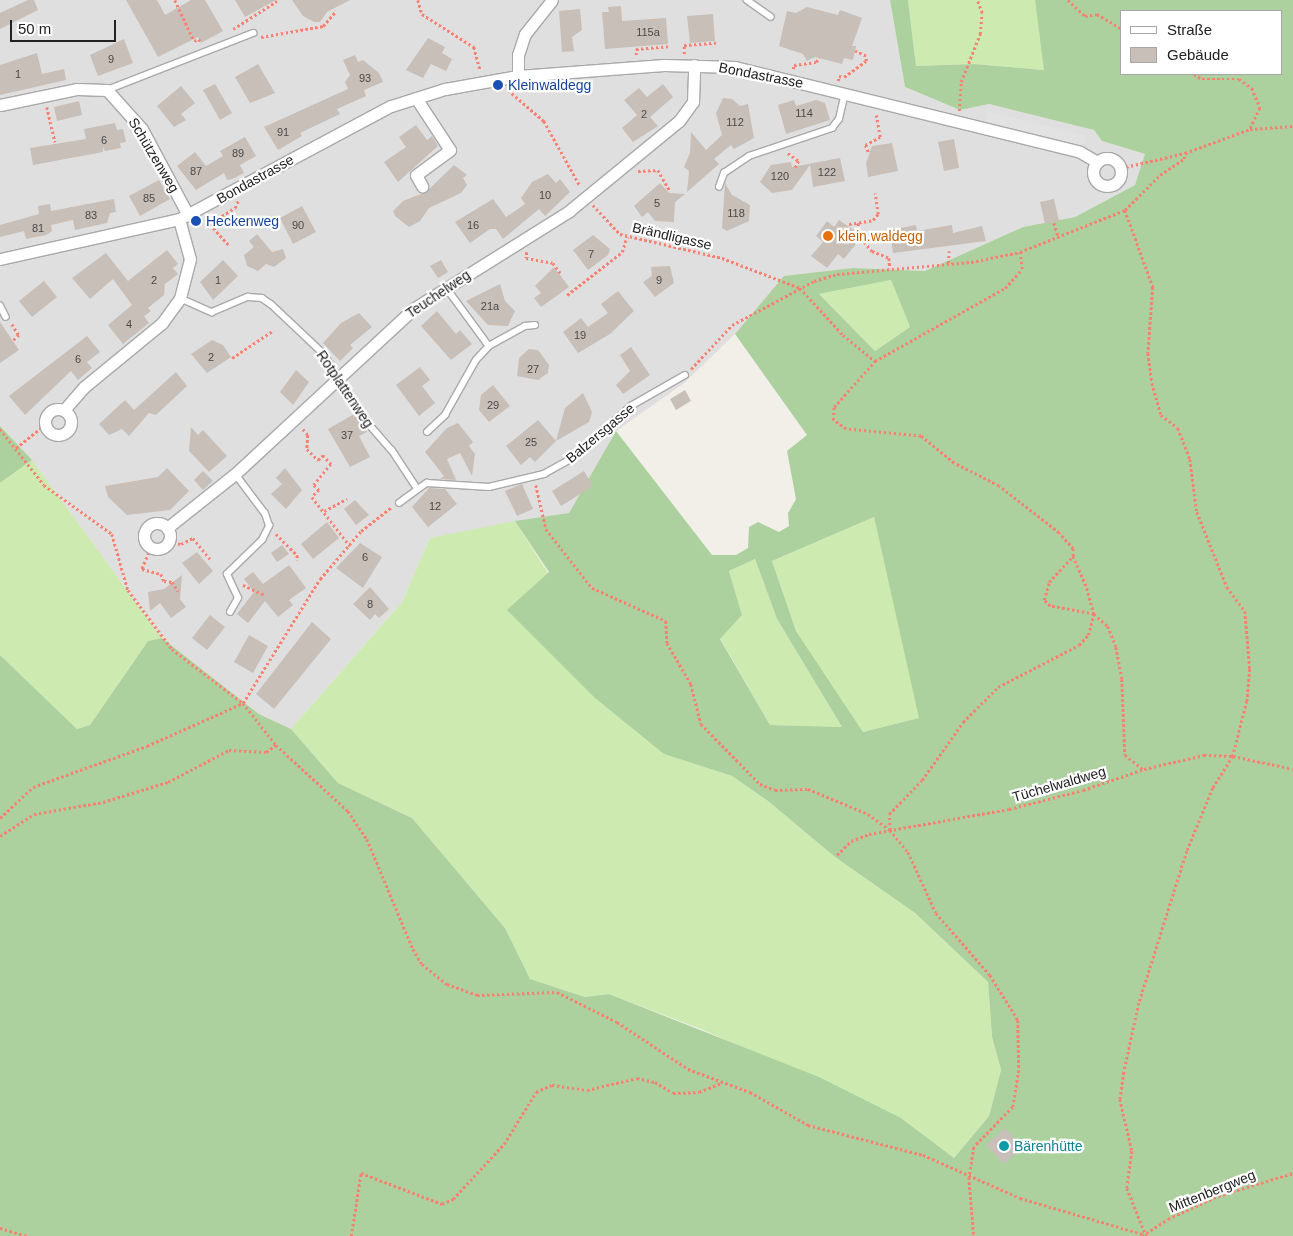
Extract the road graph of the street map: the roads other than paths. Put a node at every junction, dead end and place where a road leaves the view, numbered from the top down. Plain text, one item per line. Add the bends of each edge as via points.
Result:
1 (552, 0) edge
2 (747, 0) edge
3 (771, 17) dead end
4 (253, 33) road end
5 (694, 64) junction
6 (518, 76) junction
7 (107, 90) junction
8 (845, 93) junction
9 (416, 98) junction
10 (0, 105) edge
11 (1097, 162) junction
12 (422, 186) dead end
13 (719, 186) dead end
14 (184, 217) junction
15 (0, 259) edge
16 (446, 286) junction
17 (180, 298) junction
18 (0, 305) edge
19 (6, 317) road end
20 (535, 325) dead end
21 (489, 346) junction
22 (339, 376) junction
23 (685, 376) road end
24 (64, 410) junction
25 (426, 432) dead end
26 (235, 474) junction
27 (417, 488) junction
28 (399, 503) road end
29 (167, 528) junction
30 (230, 612) dead end

1 - 6 street via 525,34 518,55
2 - 3 lane
4 - 7 lane
5 - 6 street, Bondastrasse
5 - 8 street, Bondastrasse via 735,67
5 - 16 street, Teuchelweg via 696,86 688,111 586,197 523,243
6 - 9 street, Bondastrasse
7 - 10 street via 77,89
7 - 14 street, Schützenweg via 142,129
8 - 11 street, Bondastrasse via 1080,152
8 - 13 lane via 839,119 832,128 734,165 724,173
9 - 12 street via 450,150 416,175
9 - 14 street, Bondastrasse via 366,118
11 - 11 street, Bondastrasse via 1094,177 1107,186 1117,183 1121,168 1110,158
14 - 15 street, Bondastrasse
14 - 17 street via 190,258
16 - 21 lane
16 - 22 street, Teuchelweg via 392,325
17 - 22 lane, Rotplattenweg via 212,312 248,297 262,298 306,334
17 - 24 street via 162,324 84,387
18 - 19 lane
20 - 21 lane via 525,326
21 - 25 lane via 476,360 445,415
22 - 26 street, Teuchelweg
22 - 27 lane, Rotplattenweg via 369,424 392,450
23 - 27 lane, Balzersgasse via 632,406 573,458 534,477 489,487 427,483
24 - 24 street via 71,416 69,430 55,435 46,424 50,411
26 - 29 street, Teuchelweg
26 - 30 lane via 268,518 267,533 227,574 238,598
27 - 28 lane
29 - 29 street via 155,523 148,527 144,539 151,548 162,548 168,543

